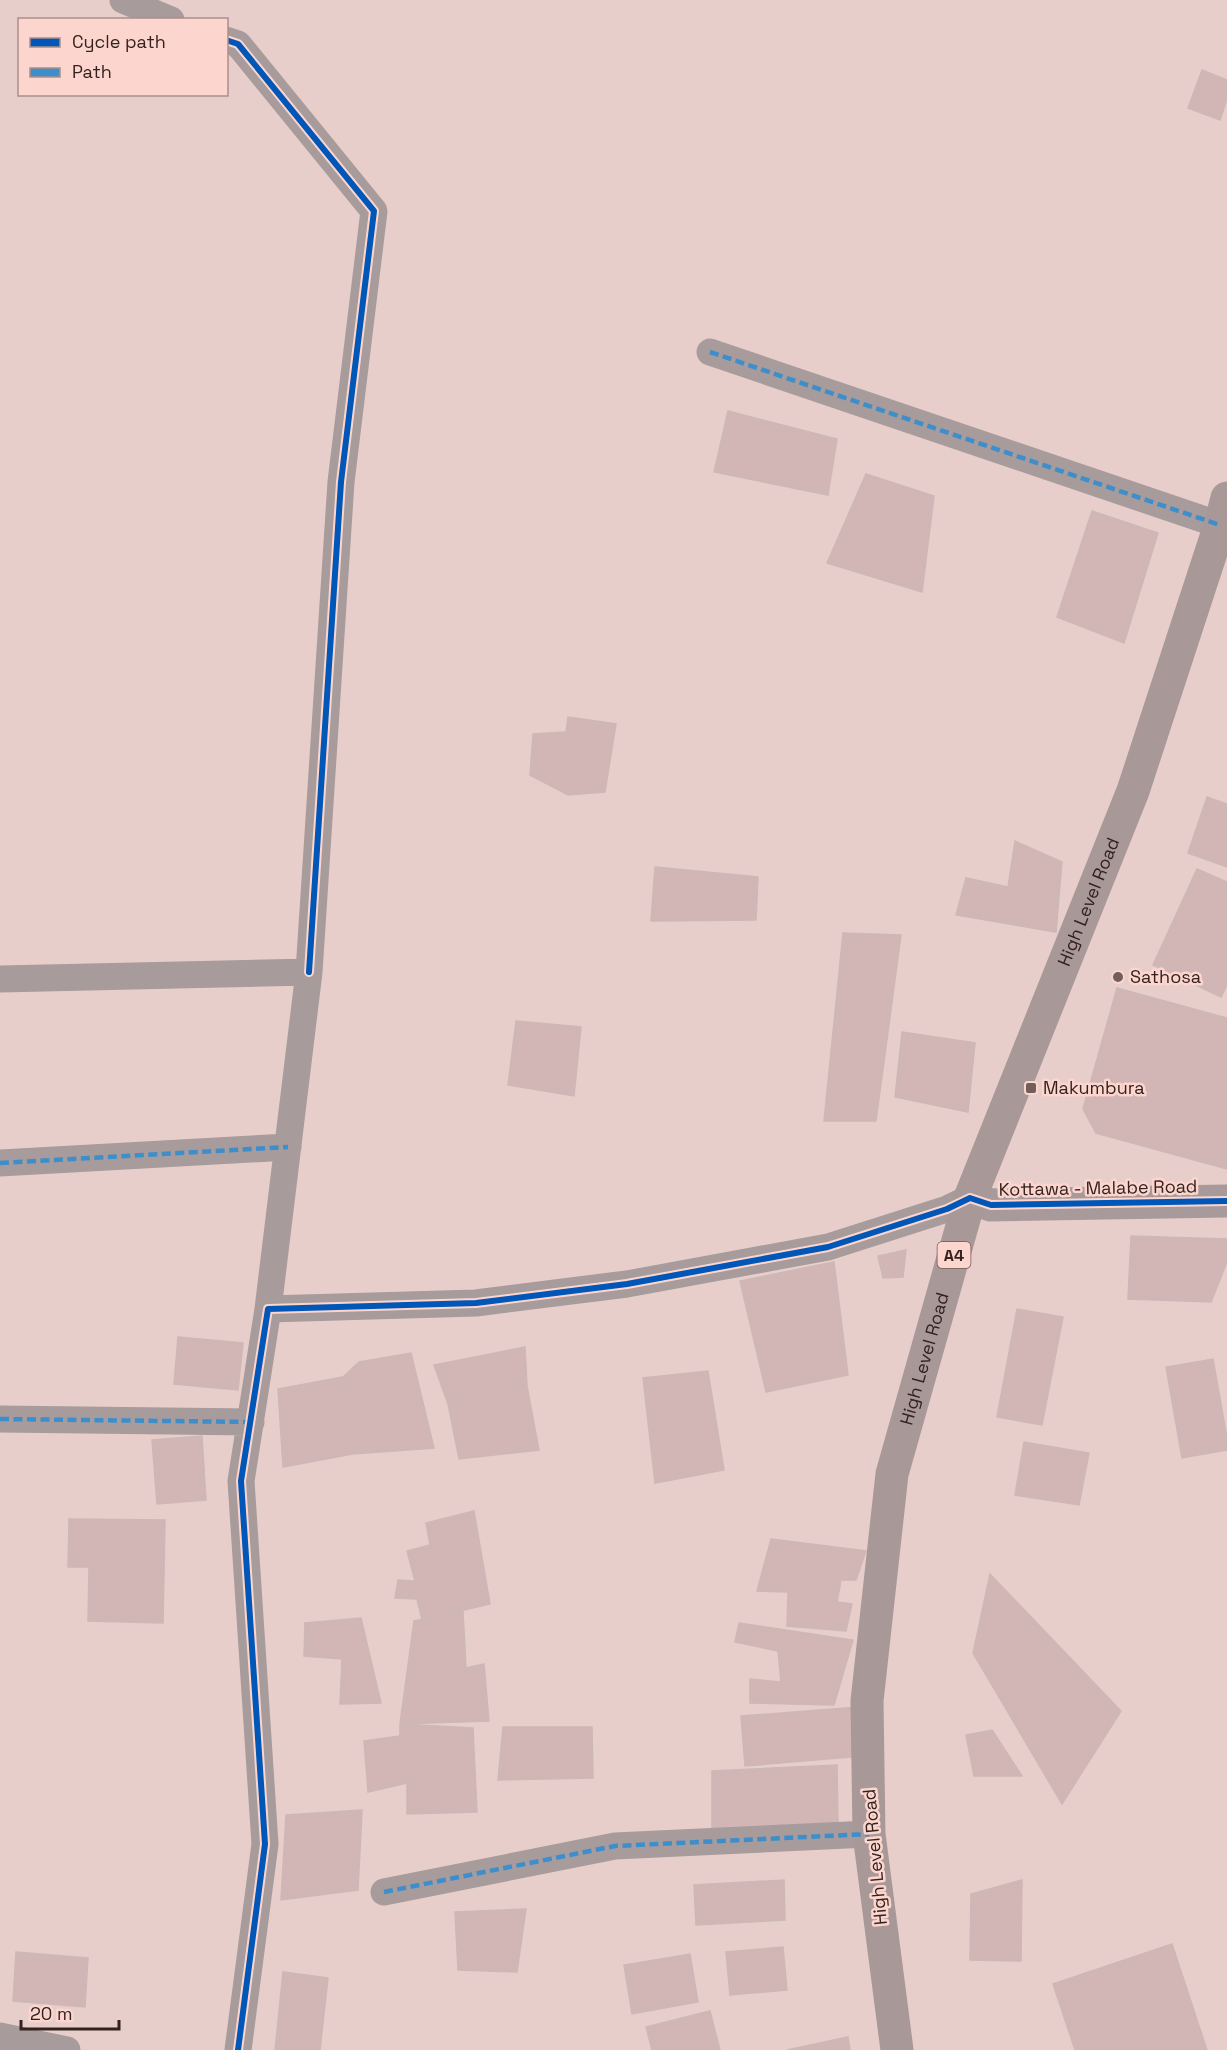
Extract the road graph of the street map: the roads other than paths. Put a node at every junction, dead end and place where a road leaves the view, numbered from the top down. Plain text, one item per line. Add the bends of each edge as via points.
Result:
1 (123, 0) edge
2 (166, 18) edge
3 (228, 41) edge
4 (711, 352) dead end
5 (1224, 512) edge
6 (1227, 558) edge
7 (309, 972) junction
8 (0, 979) edge
9 (288, 1147) junction
10 (0, 1163) edge
11 (1227, 1201) edge
12 (980, 1202) junction
13 (268, 1310) junction
14 (0, 1419) edge
15 (251, 1422) junction
16 (869, 1834) junction
17 (384, 1892) dead end
18 (0, 2036) edge
19 (67, 2050) edge
20 (238, 2050) edge
21 (897, 2050) edge
22 (915, 2050) edge

1 - 2 street
3 - 7 street via 238,44 374,211 341,482
4 - 5 street
5 - 12 highway, High Level Road / A4 via 1133,792
6 - 12 highway, High Level Road / A4 via 1154,799
7 - 8 street
7 - 9 street
9 - 10 street
9 - 13 street
11 - 12 street, Kottawa - Malabe Road
12 - 13 street via 828,1247 627,1284 476,1303
12 - 16 highway, High Level Road / A4 via 892,1474 867,1701
12 - 22 highway, High Level Road / A4 via 914,1478 889,1703 891,1832
13 - 15 street
14 - 15 street
15 - 20 street via 241,1481 265,1844
16 - 17 street via 615,1846
16 - 21 highway, High Level Road / A4
18 - 19 street

